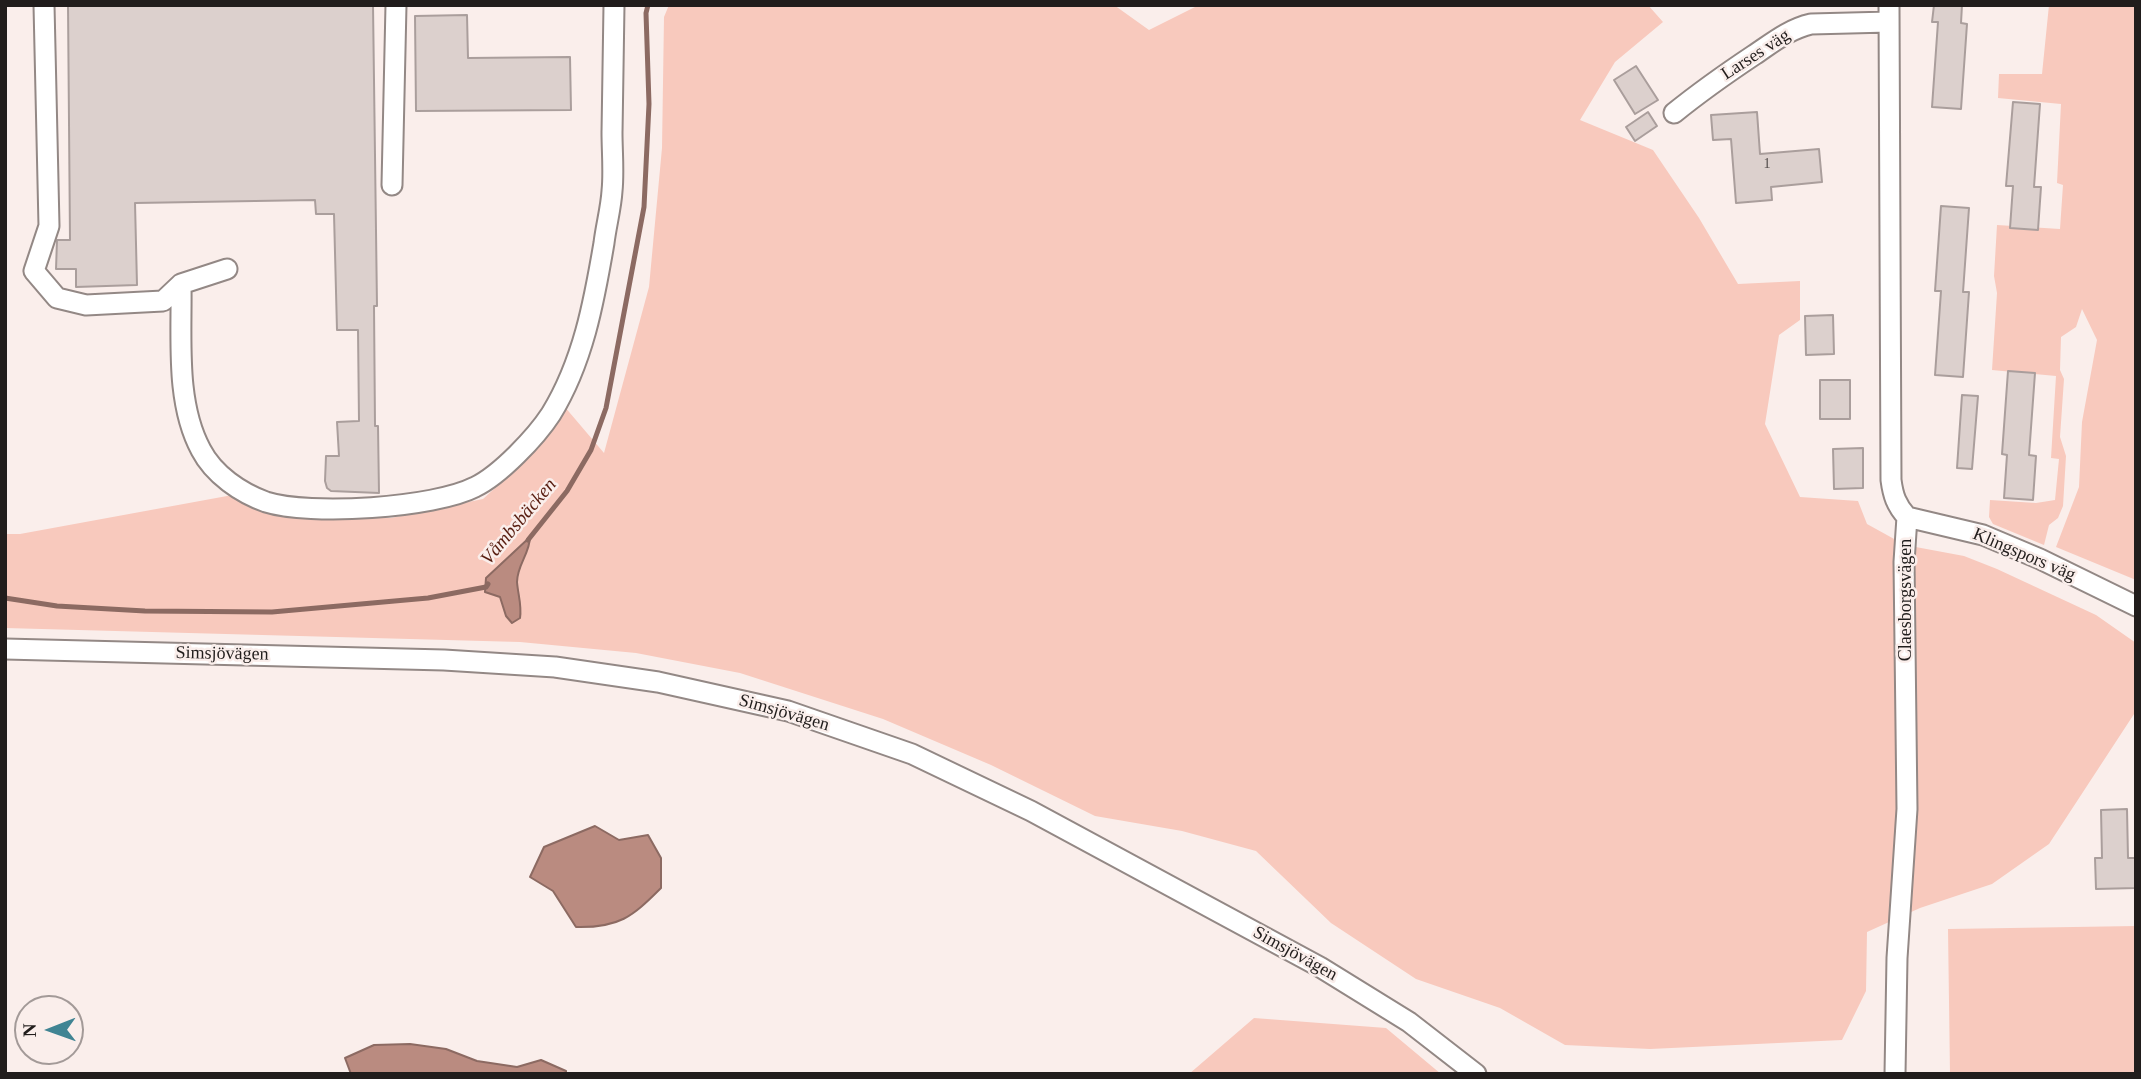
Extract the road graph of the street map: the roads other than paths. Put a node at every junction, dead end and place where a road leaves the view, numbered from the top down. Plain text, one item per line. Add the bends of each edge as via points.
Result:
1 (44, 5) edge
2 (396, 5) edge
3 (614, 5) edge
4 (1889, 14) edge
5 (1674, 113) dead end
6 (392, 185) dead end
7 (227, 269) dead end
8 (181, 284) junction
9 (1907, 517) junction
10 (2136, 606) edge
11 (5, 649) edge
12 (1476, 1074) edge
13 (1895, 1074) edge

1 - 8 street via 49,226 34,271 57,298 86,305 163,301
2 - 6 street
3 - 8 street via 612,191 594,300 578,359 550,415 516,456 477,487 387,507 324,508 268,502 239,489 218,473 193,431 182,365
4 - 5 street, Larses väg via 1800,27
4 - 9 street, Claesborgsvägen via 1891,480 1893,496
7 - 8 street
9 - 10 street, Klingspors väg via 1983,535
9 - 13 street, Claesborgsvägen via 1907,809
11 - 12 street, Simsjövägen via 555,667 657,682 788,711 912,754 1031,811 1320,967 1409,1022

